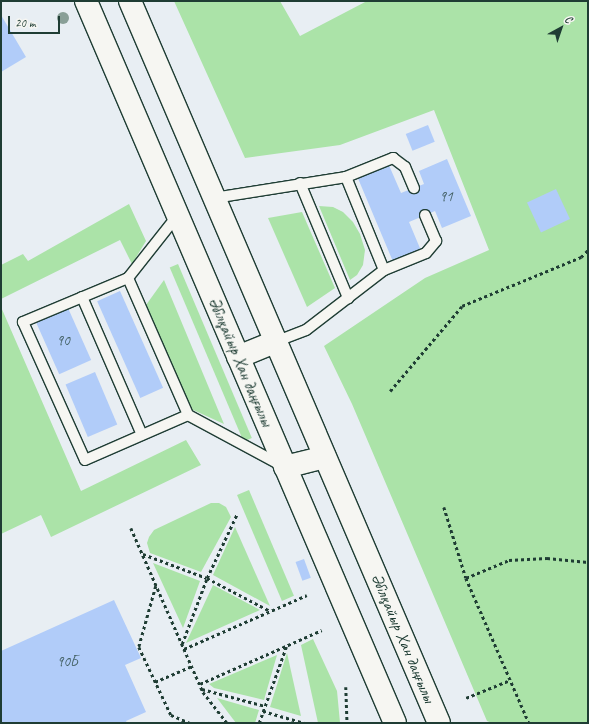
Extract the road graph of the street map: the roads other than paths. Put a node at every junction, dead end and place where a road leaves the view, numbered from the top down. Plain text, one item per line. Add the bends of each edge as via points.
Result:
1 (86, 1) edge
2 (130, 1) edge
3 (346, 177) junction
4 (300, 183) junction
5 (414, 188) dead end
6 (214, 198) junction
7 (425, 215) dead end
8 (177, 216) junction
9 (384, 270) junction
10 (128, 278) junction
11 (82, 297) junction
12 (348, 298) junction
13 (277, 341) junction
14 (238, 358) junction
15 (188, 415) junction
16 (142, 435) junction
17 (325, 457) junction
18 (285, 467) junction
19 (395, 723) edge
20 (439, 723) edge

1 - 8 main road, Әбілқайыр Хан даңғылы
2 - 6 main road, Әбілқайыр Хан даңғылы
3 - 4 lane
3 - 5 lane via 393,158 405,167
3 - 9 lane
4 - 6 lane
4 - 12 lane
6 - 13 main road, Әбілқайыр Хан даңғылы
7 - 9 lane via 436,241 426,253
8 - 10 lane
8 - 14 main road, Әбілқайыр Хан даңғылы
9 - 12 lane
10 - 11 lane
10 - 15 lane
11 - 16 lane
11 - 16 lane via 23,322 85,460
12 - 13 lane via 306,330
13 - 14 main road
13 - 17 main road, Әбілқайыр Хан даңғылы
14 - 18 main road, Әбілқайыр Хан даңғылы
15 - 16 lane
15 - 18 lane
17 - 18 main road
17 - 20 main road, Әбілқайыр Хан даңғылы
18 - 19 main road, Әбілқайыр Хан даңғылы

